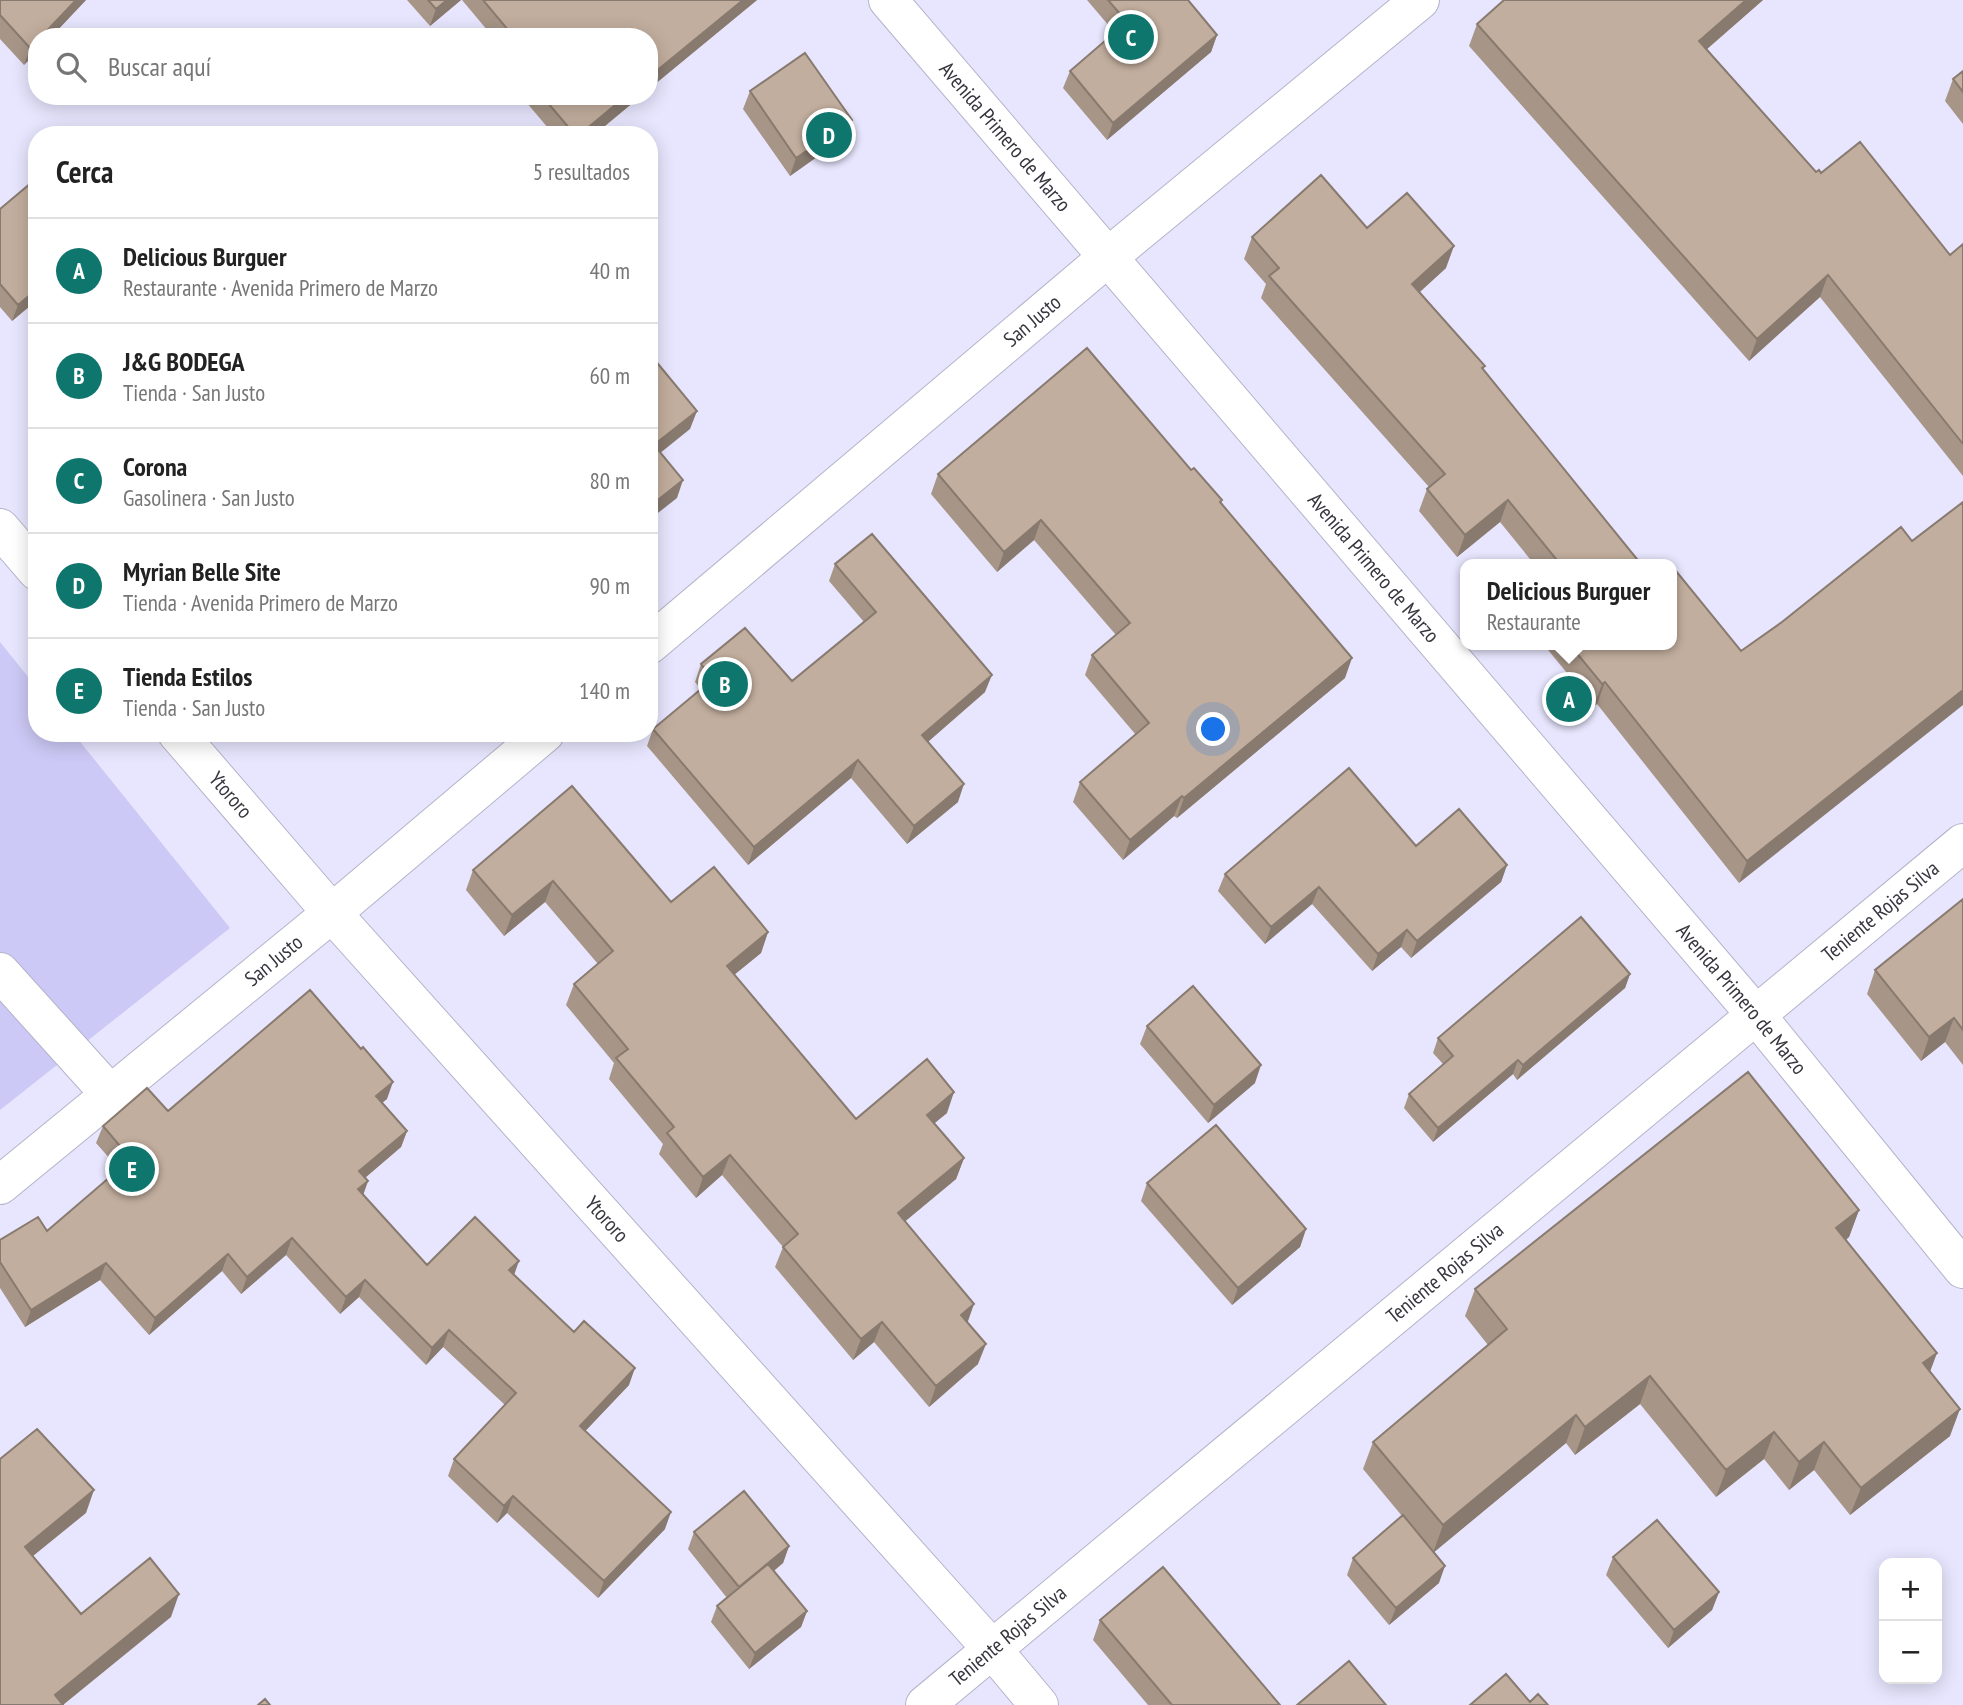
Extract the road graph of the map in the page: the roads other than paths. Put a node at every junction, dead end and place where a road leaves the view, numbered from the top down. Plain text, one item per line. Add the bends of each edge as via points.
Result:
1 (888, 0) edge
2 (1420, 0) edge
3 (1108, 257) junction
4 (0, 528) edge
5 (28, 561) edge
6 (658, 637) edge
7 (185, 742) edge
8 (534, 742) edge
9 (1963, 843) edge
10 (332, 913) junction
11 (0, 972) edge
12 (1756, 1015) junction
13 (110, 1094) junction
14 (0, 1185) edge
15 (1963, 1269) edge
16 (992, 1649) junction
17 (925, 1705) edge
18 (1039, 1705) edge

1 - 3 street, Avenida Primero de Marzo
2 - 3 street, San Justo
3 - 6 street, San Justo
3 - 12 street, Avenida Primero de Marzo
4 - 5 street
7 - 10 street, Ytororo
8 - 10 street, San Justo
9 - 12 street, Teniente Rojas Silva
10 - 13 street, San Justo
10 - 16 street, Ytororo
11 - 13 street
12 - 15 street, Avenida Primero de Marzo
12 - 16 street, Teniente Rojas Silva
13 - 14 street, San Justo
16 - 17 street, Teniente Rojas Silva
16 - 18 street, Ytororo

